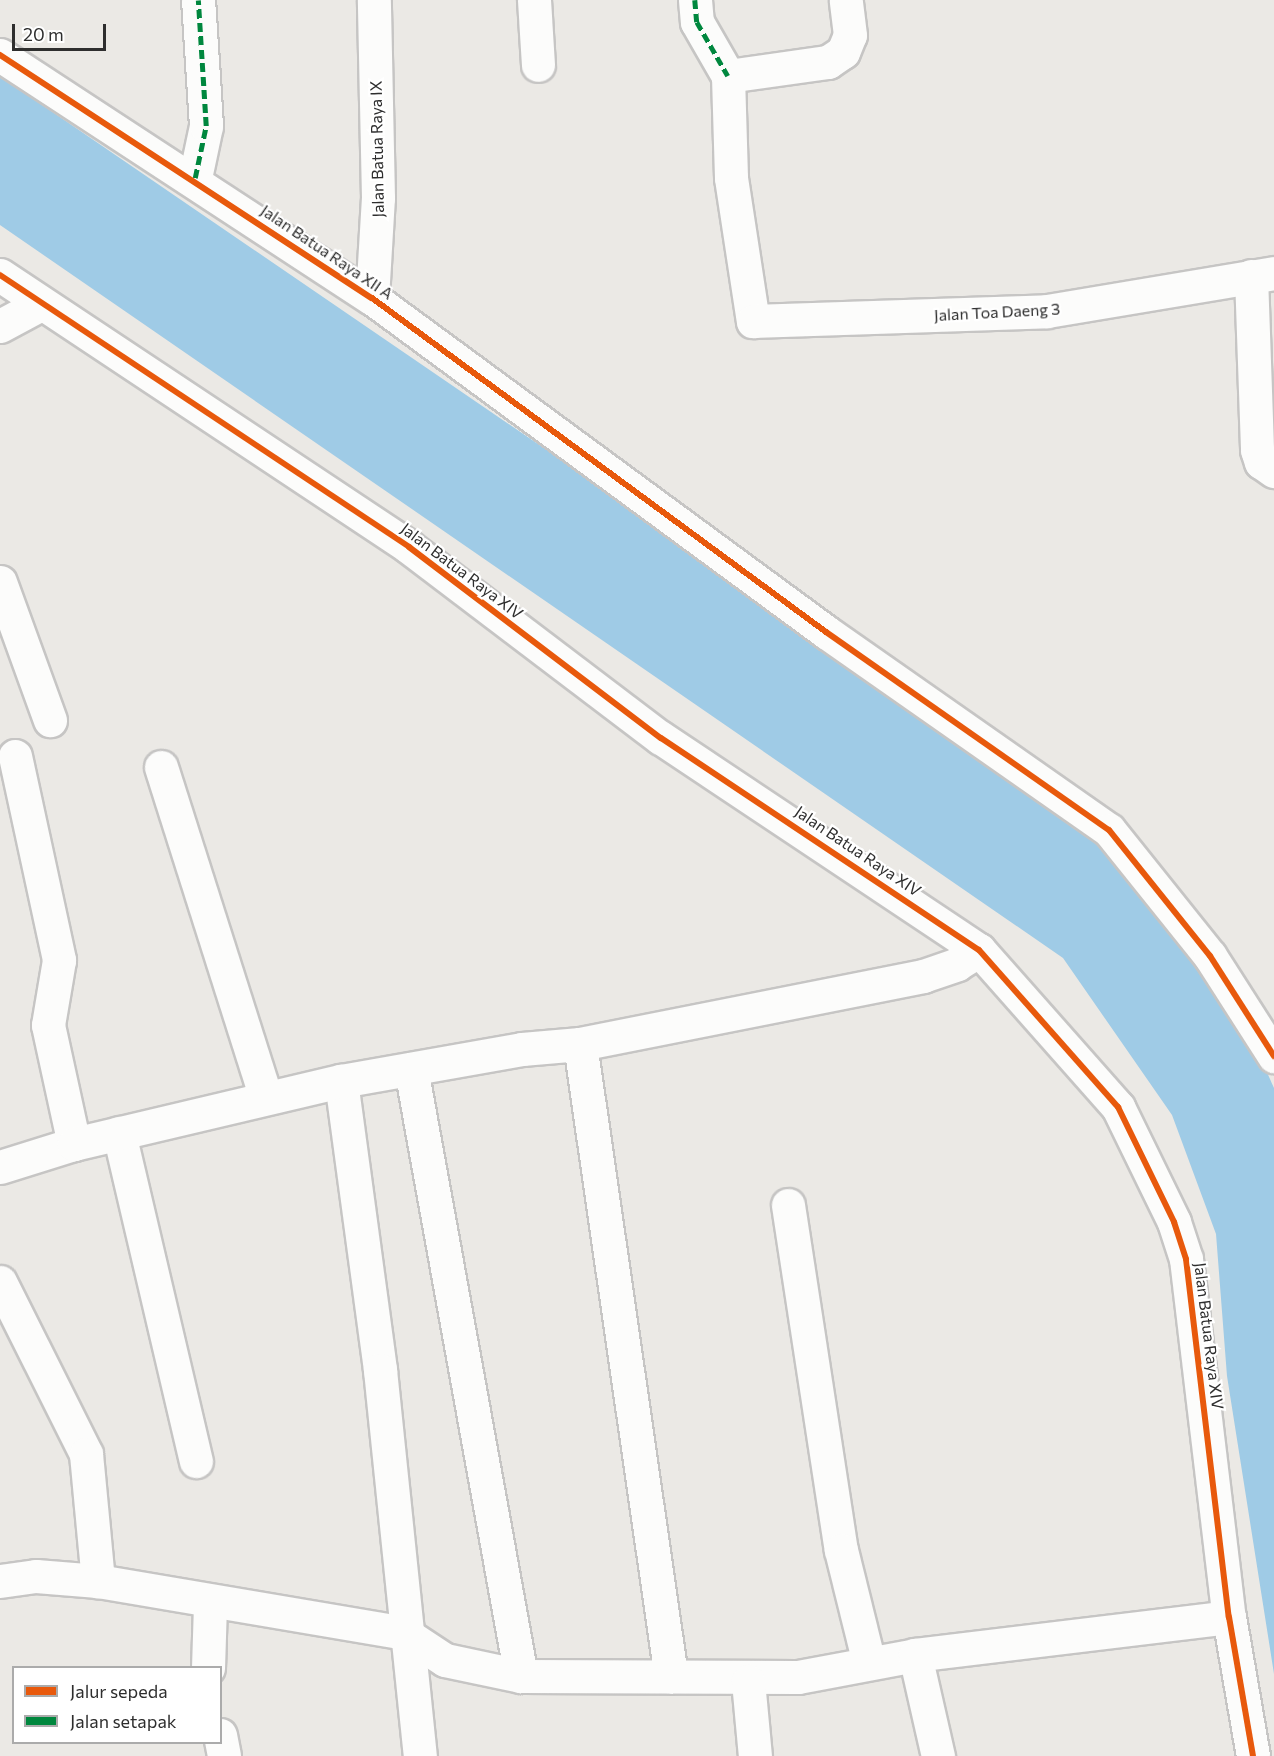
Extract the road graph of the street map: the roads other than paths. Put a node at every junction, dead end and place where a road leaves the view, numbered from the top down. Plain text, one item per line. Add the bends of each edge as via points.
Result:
1 (198, 0) edge
2 (375, 0) edge
3 (534, 0) edge
4 (695, 0) edge
5 (846, 0) edge
6 (0, 55) edge
7 (538, 65) dead end
8 (728, 76) junction
9 (195, 178) junction
10 (1263, 274) edge
11 (0, 275) edge
12 (372, 298) junction
13 (41, 304) junction
14 (0, 326) edge
15 (1274, 471) edge
16 (0, 582) edge
17 (50, 720) dead end
18 (15, 756) dead end
19 (161, 767) dead end
20 (979, 950) junction
21 (580, 1044) junction
22 (1274, 1056) edge
23 (411, 1069) junction
24 (341, 1081) junction
25 (266, 1098) junction
26 (118, 1133) junction
27 (74, 1144) junction
28 (0, 1167) edge
29 (788, 1205) dead end
30 (0, 1282) edge
31 (196, 1461) dead end
32 (0, 1581) edge
33 (98, 1581) junction
34 (210, 1603) junction
35 (1229, 1617) junction
36 (404, 1633) junction
37 (915, 1655) junction
38 (869, 1663) junction
39 (208, 1666) edge
40 (521, 1676) junction
41 (671, 1676) junction
42 (748, 1681) junction
43 (420, 1756) edge
44 (755, 1756) edge
45 (938, 1756) edge
46 (1253, 1756) edge

1 - 9 street via 206,126
2 - 12 street, Jalan Batua Raya IX via 378,198
3 - 7 street
4 - 8 street via 697,22
5 - 8 street via 850,35 843,52 828,62
6 - 9 street, Jalan Batua Raya XII A
8 - 10 street, Jalan Toa Daeng 3 via 731,178 753,321 1047,311
9 - 12 street, Jalan Batua Raya XII A
10 - 15 street via 1257,450 1260,462
11 - 13 street, Jalan Batua Raya XIV
12 - 22 street, Jalan Batua Raya XII A via 1109,830 1210,956
13 - 14 street
13 - 20 street, Jalan Batua Raya XIV via 409,547 661,738
16 - 17 street
18 - 27 street via 59,960 48,1025
19 - 25 street
20 - 21 street via 957,964 923,975
20 - 35 street, Jalan Batua Raya XIV via 1118,1107 1174,1222 1193,1298
21 - 23 street
21 - 41 street
23 - 24 street
23 - 40 street
24 - 25 street
24 - 36 street via 380,1370
25 - 26 street
26 - 27 street
26 - 31 street
27 - 28 street
29 - 38 street via 841,1550
30 - 33 street via 86,1454
32 - 33 street via 36,1576
33 - 34 street
34 - 36 street
34 - 39 street
35 - 37 street
35 - 46 street, Jalan Batua Raya XIV
36 - 40 street via 445,1660
36 - 43 street
37 - 38 street
37 - 45 street
38 - 42 street
40 - 41 street
41 - 42 street
42 - 44 street

